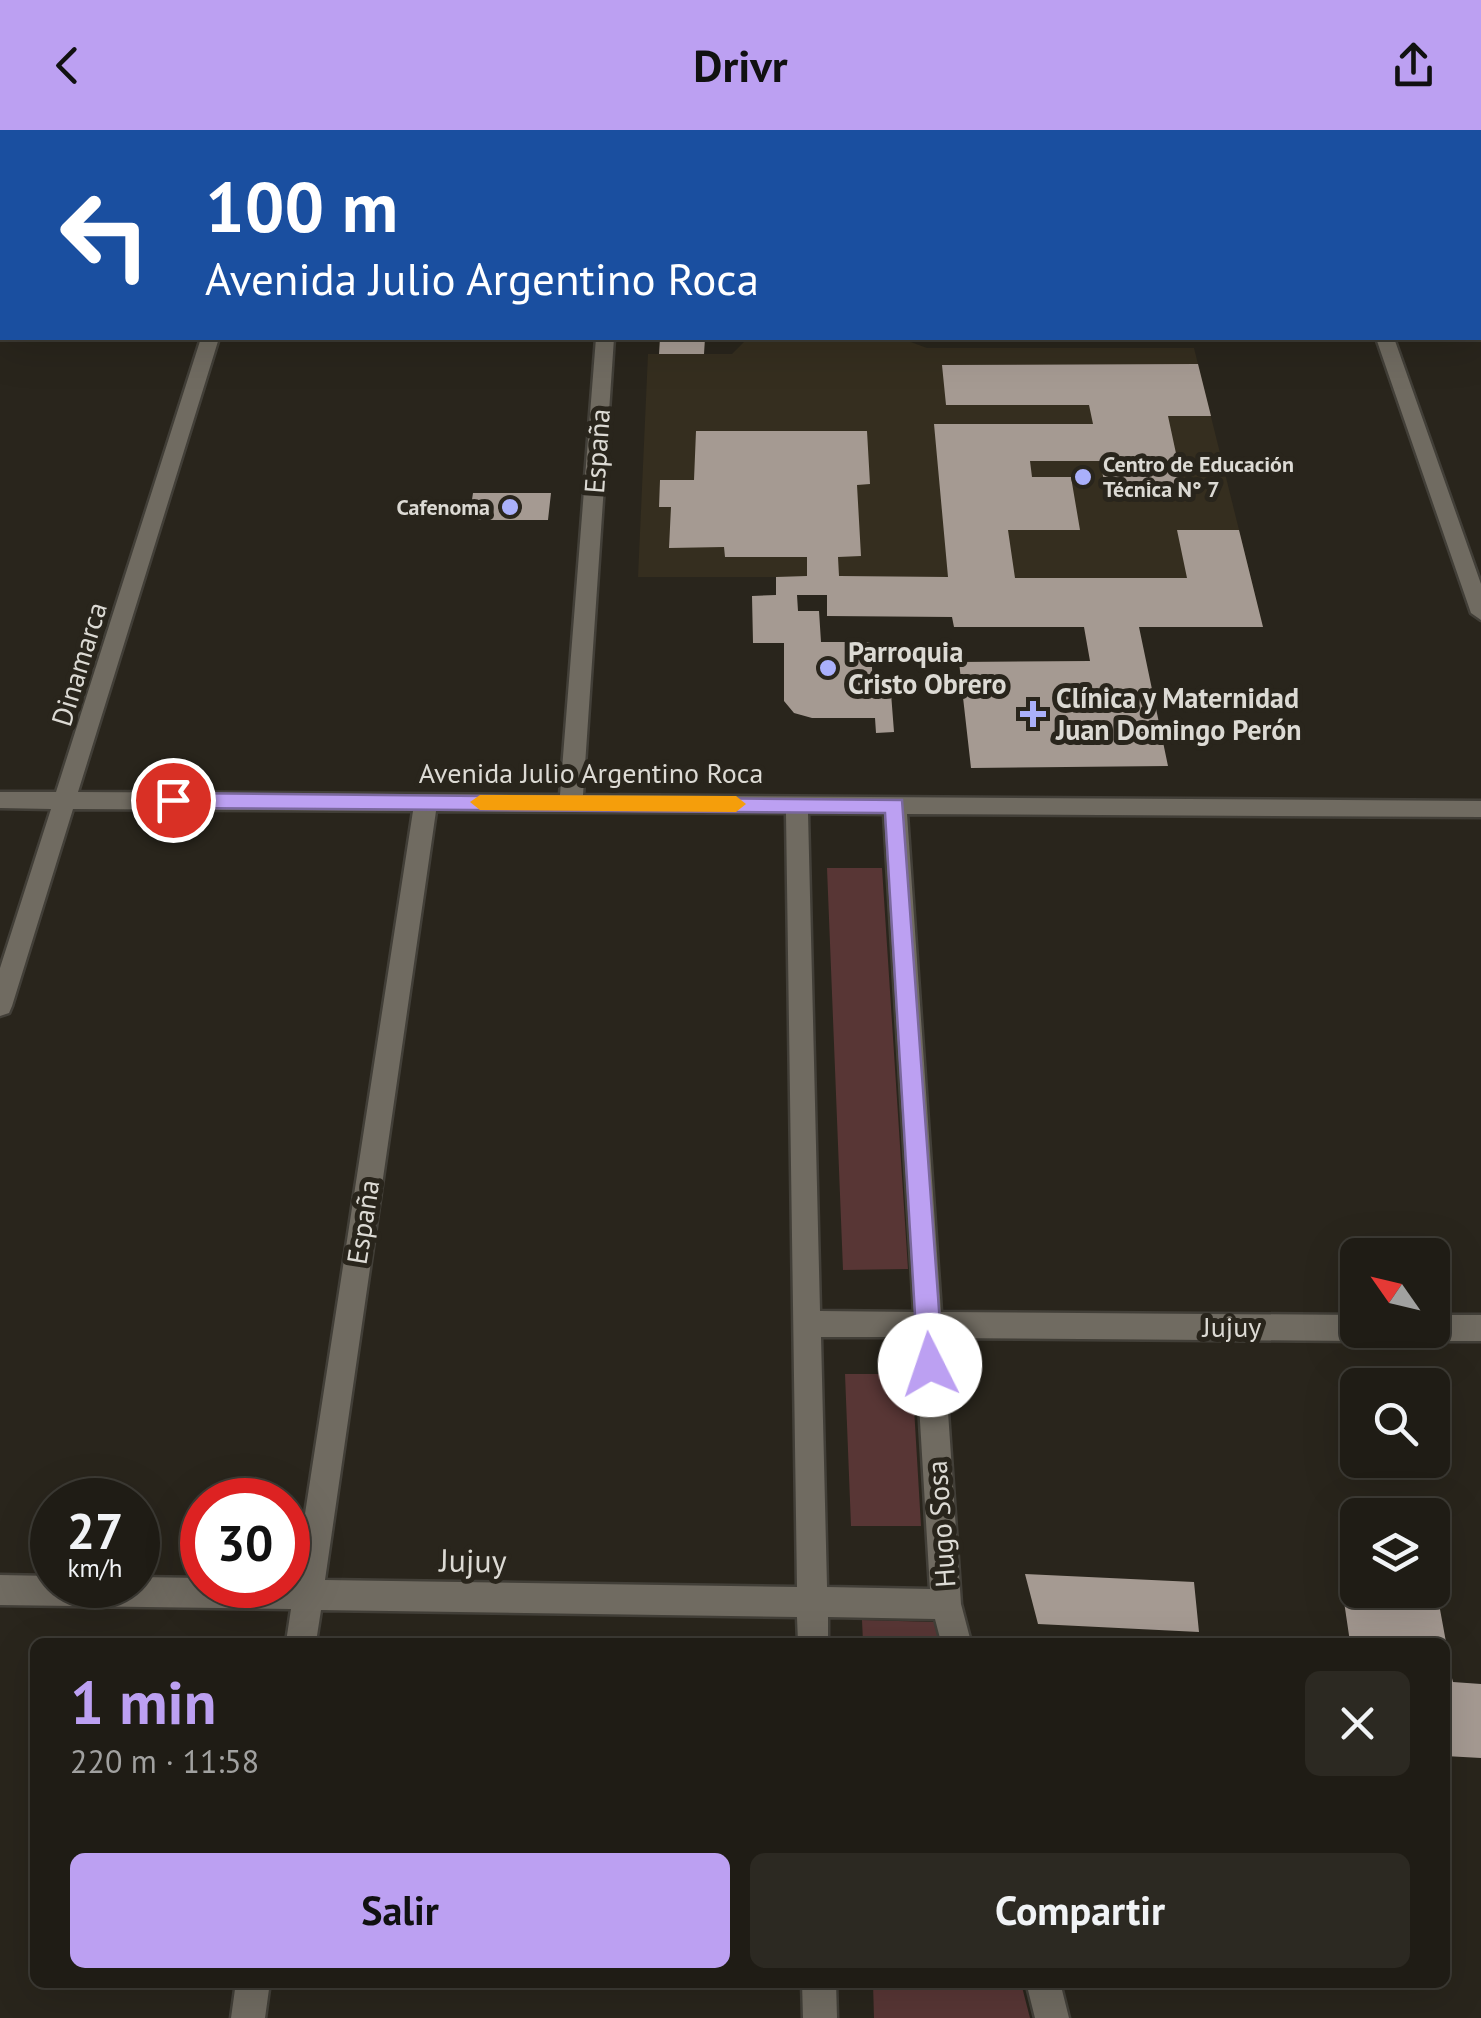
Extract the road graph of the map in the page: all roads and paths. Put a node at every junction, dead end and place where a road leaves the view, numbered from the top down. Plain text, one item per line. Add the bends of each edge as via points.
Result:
1 (209, 340) edge
2 (605, 340) edge
3 (1386, 340) edge
4 (1481, 614) edge
5 (0, 800) edge
6 (65, 800) junction
7 (426, 802) junction
8 (570, 803) junction
9 (797, 804) junction
10 (895, 806) junction
11 (1481, 809) edge
12 (0, 1006) edge
13 (807, 1324) junction
14 (928, 1326) junction
15 (1340, 1328) edge
16 (1450, 1328) edge
17 (1481, 1328) edge
18 (310, 1581) edge
19 (0, 1590) edge
20 (180, 1592) edge
21 (310, 1594) edge
22 (812, 1600) junction
23 (946, 1604) junction
24 (306, 1608) edge
25 (302, 1638) edge
26 (813, 1638) edge
27 (955, 1638) edge
28 (252, 1988) edge
29 (819, 1988) edge
30 (1044, 1988) edge
31 (248, 2018) edge
32 (820, 2018) edge
33 (1052, 2018) edge

1 - 6 street, Dinamarca
2 - 8 street, España
3 - 4 street
5 - 6 street, Avenida Julio Argentino Roca
6 - 7 street, Avenida Julio Argentino Roca
6 - 12 street, Dinamarca
7 - 8 street, Avenida Julio Argentino Roca
7 - 18 street, España
8 - 9 street, Avenida Julio Argentino Roca
9 - 10 street, Avenida Julio Argentino Roca
9 - 13 street
10 - 11 street, Avenida Julio Argentino Roca
10 - 14 street, Hugo Sosa
13 - 14 street, Jujuy
13 - 22 street
14 - 15 street, Jujuy
14 - 23 street, Hugo Sosa
16 - 17 street
19 - 20 street, Jujuy
21 - 22 street, Jujuy
22 - 23 street, Jujuy
22 - 26 street
23 - 27 street, Hugo Sosa
24 - 25 street, España
28 - 31 street
29 - 32 street
30 - 33 street

